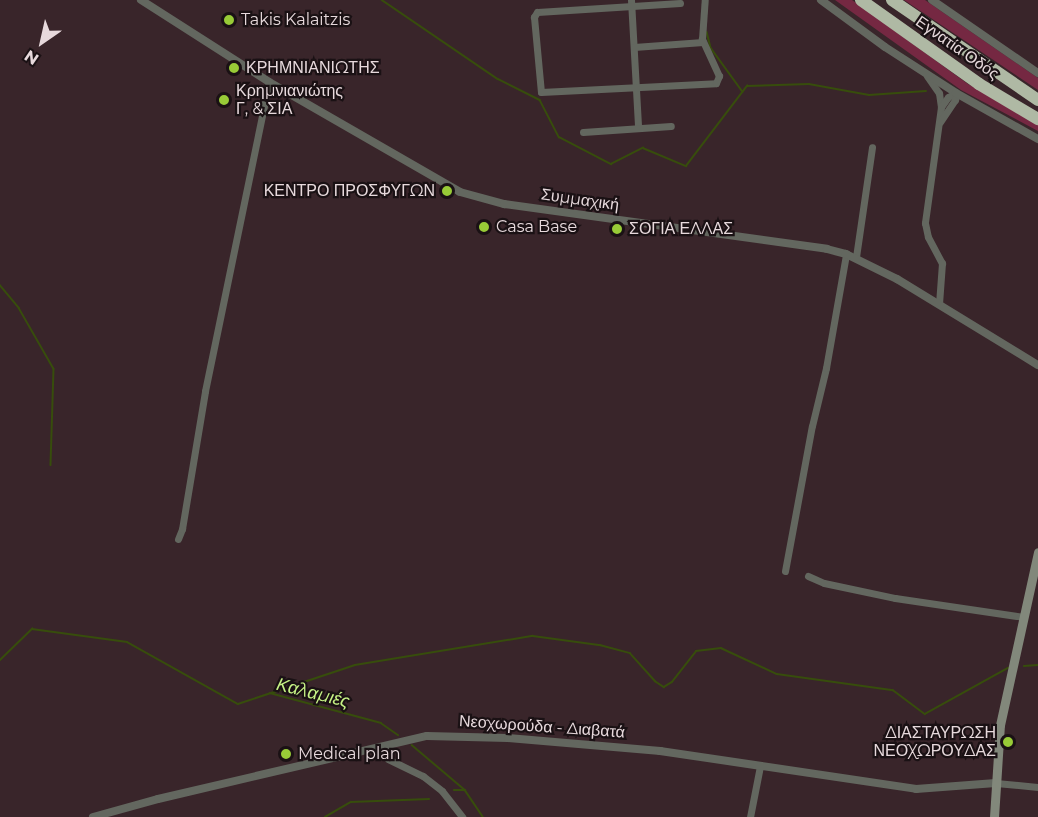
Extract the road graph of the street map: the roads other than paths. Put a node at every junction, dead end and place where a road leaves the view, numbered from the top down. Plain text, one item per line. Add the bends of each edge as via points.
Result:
1 (141, 0) edge
2 (705, 0) edge
3 (821, 0) edge
4 (861, 0) edge
5 (892, 0) edge
6 (932, 0) edge
7 (680, 3) dead end
8 (631, 4) edge
9 (703, 42) junction
10 (634, 47) junction
11 (923, 72) junction
12 (1038, 74) edge
13 (269, 82) junction
14 (637, 88) junction
15 (956, 93) junction
16 (1038, 100) edge
17 (941, 107) junction
18 (1038, 119) edge
19 (940, 122) junction
20 (671, 126) dead end
21 (638, 127) junction
22 (583, 132) dead end
23 (1038, 139) edge
24 (872, 147) dead end
25 (846, 254) junction
26 (856, 257) junction
27 (939, 304) junction
28 (1038, 365) edge
29 (178, 539) dead end
30 (1038, 552) edge
31 (785, 571) dead end
32 (808, 576) dead end
33 (1024, 617) junction
34 (380, 747) junction
35 (760, 766) junction
36 (996, 783) junction
37 (1038, 787) edge
38 (93, 817) edge
39 (462, 817) edge
40 (750, 817) edge
41 (994, 817) edge

1 - 13 street, Συμμαχική
2 - 9 street
3 - 11 street
4 - 18 highway, Εγνατία Οδός via 979,84
5 - 16 highway, Εγνατία Οδός
6 - 12 street
7 - 8 street
8 - 10 street
8 - 14 street via 537,12 534,17 541,92
9 - 10 street
9 - 14 street via 719,76 717,83
10 - 14 street
11 - 15 street
11 - 17 street via 939,93
13 - 25 street, Συμμαχική via 450,188 474,198
13 - 29 street
14 - 21 street
15 - 17 street
15 - 19 street
15 - 23 street
17 - 19 street
19 - 27 street via 925,224 942,263
20 - 21 street
21 - 22 street
24 - 26 street
25 - 26 street, Συμμαχική
25 - 31 street
26 - 27 street, Συμμαχική
27 - 28 street, Συμμαχική
30 - 33 main road
32 - 33 street via 895,598
33 - 36 main road via 1000,725
34 - 35 street, Νεοχωρούδα - Διαβατά via 419,737 454,735 660,751
34 - 38 street, Νεοχωρούδα - Διαβατά
34 - 39 street via 388,759 423,776 442,791
35 - 36 street, Νεοχωρούδα - Διαβατά via 916,789
35 - 40 street
36 - 37 street
36 - 41 main road

